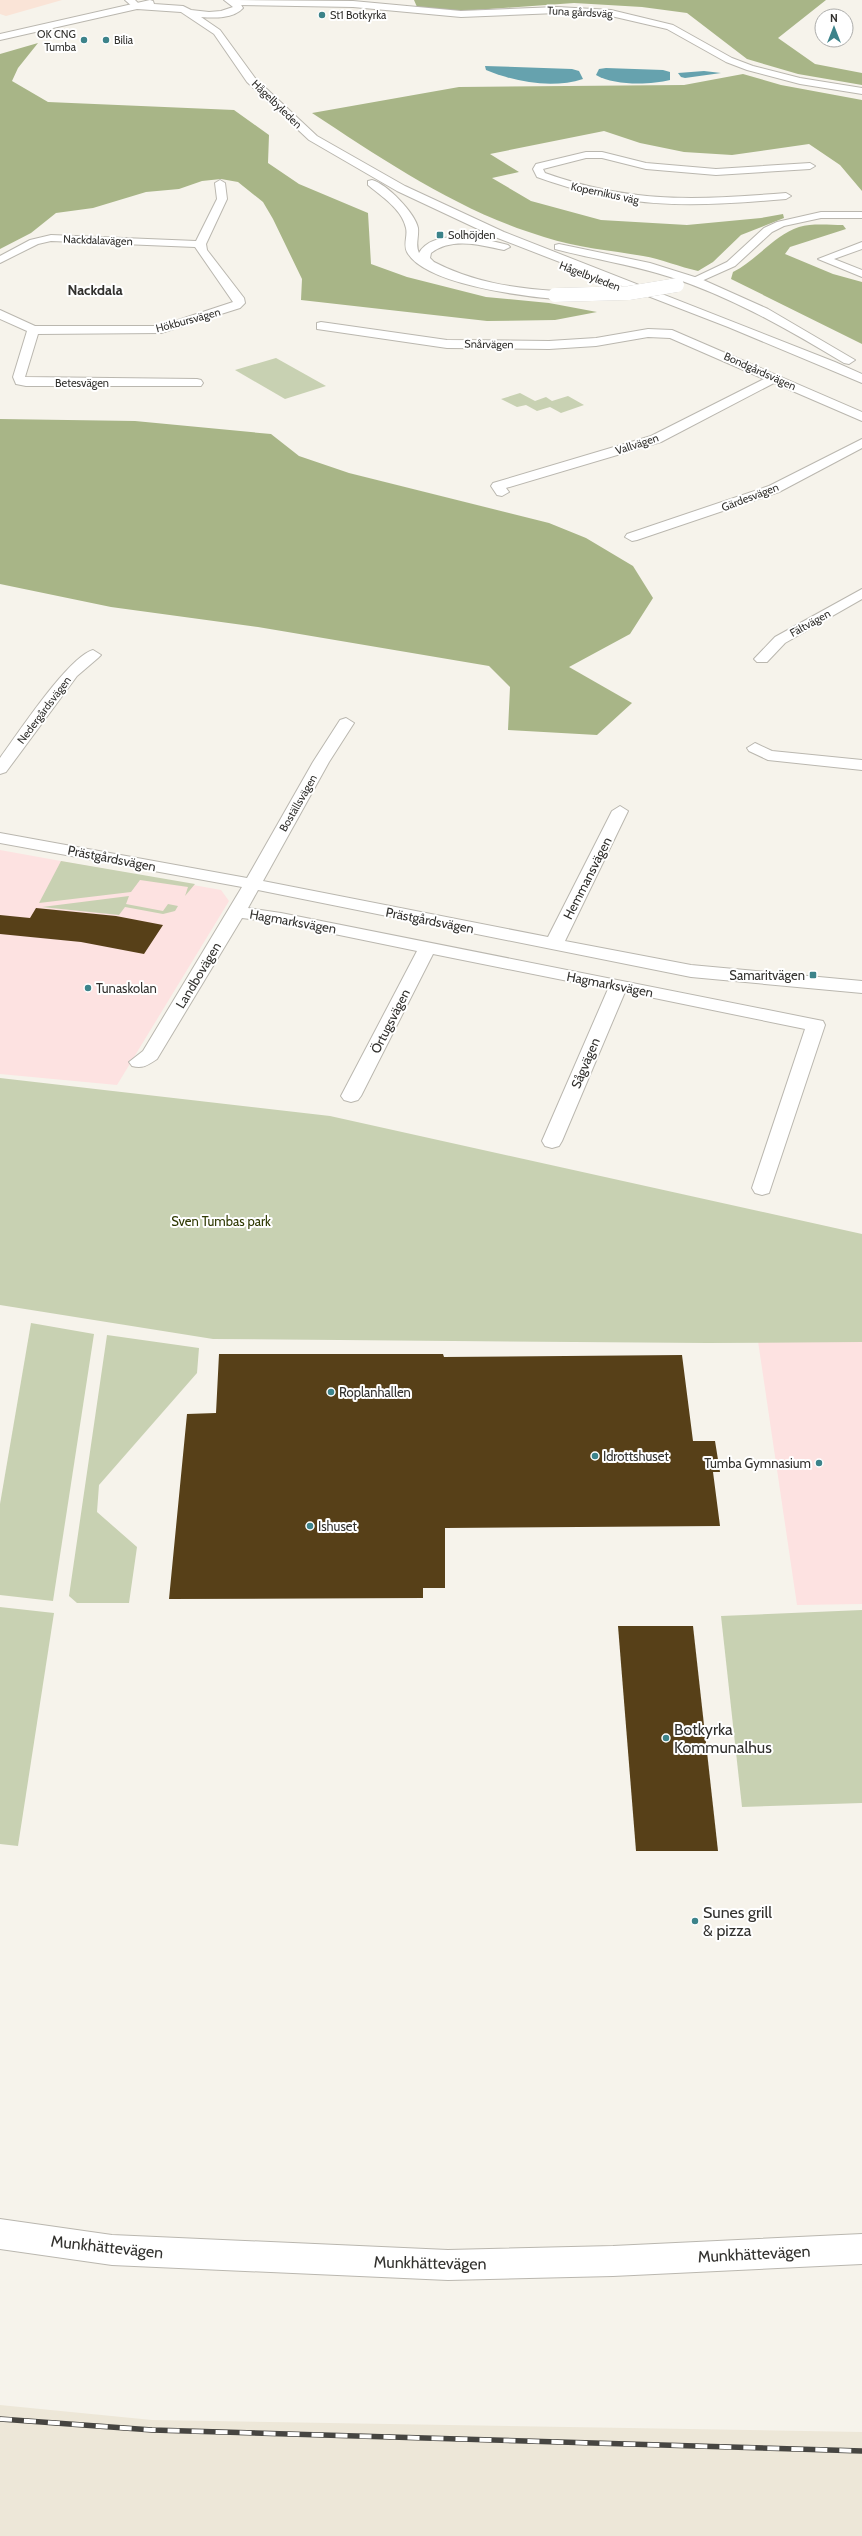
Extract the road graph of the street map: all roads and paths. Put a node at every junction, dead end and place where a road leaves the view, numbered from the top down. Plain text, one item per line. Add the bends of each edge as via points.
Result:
1 (128, 0) edge
2 (233, 2) edge
3 (285, 4) junction
4 (187, 5) edge
5 (137, 6) junction
6 (231, 12) junction
7 (221, 14) junction
8 (217, 32) junction
9 (0, 37) edge
10 (862, 91) edge
11 (330, 149) junction
12 (810, 166) dead end
13 (356, 170) junction
14 (369, 170) junction
15 (761, 170) junction
16 (220, 183) dead end
17 (786, 196) junction
18 (862, 215) edge
19 (811, 217) junction
20 (200, 244) junction
21 (862, 245) edge
22 (0, 260) edge
23 (429, 264) junction
24 (560, 265) junction
25 (862, 274) edge
26 (693, 281) junction
27 (0, 314) edge
28 (321, 326) dead end
29 (33, 330) junction
30 (657, 332) joint
31 (862, 368) edge
32 (775, 378) junction
33 (862, 380) edge
34 (197, 383) dead end
35 (862, 387) edge
36 (862, 417) edge
37 (862, 443) edge
38 (502, 492) dead end
39 (632, 538) dead end
40 (862, 594) edge
41 (93, 656) dead end
42 (762, 658) dead end
43 (346, 723) dead end
44 (755, 748) dead end
45 (862, 765) edge
46 (0, 769) edge
47 (620, 811) dead end
48 (0, 838) edge
49 (252, 884) junction
50 (237, 912) junction
51 (554, 944) junction
52 (428, 947) junction
53 (619, 985) junction
54 (862, 987) edge
55 (139, 1062) dead end
56 (351, 1096) dead end
57 (552, 1141) dead end
58 (762, 1188) dead end
59 (0, 2234) edge
60 (862, 2249) edge

1 - 5 street
2 - 3 street, Tuna gårdsväg
2 - 6 main road via 238,8
3 - 6 street, Tuna gårdsväg
3 - 10 street, Tuna gårdsväg via 353,4 461,14 557,10 611,13 670,27 729,60 756,70
4 - 5 main road
4 - 5 main road via 174,2
4 - 7 main road
4 - 8 main road, Hågelbyleden
5 - 9 main road
6 - 7 main road
7 - 8 main road via 217,18
8 - 11 main road, Hågelbyleden via 264,94 287,116
11 - 13 main road, Hågelbyleden via 328,152
11 - 14 main road, Hågelbyleden via 339,151
12 - 15 street, Kopernikus väg
13 - 23 main road via 404,211 412,230 410,247 414,255
13 - 24 main road, Hågelbyleden via 408,199 472,229
14 - 26 main road via 470,218 521,237 626,260
14 - 33 main road, Hågelbyleden via 439,208 499,235 738,326
15 - 17 street
15 - 17 street, Kopernikus väg via 684,170 646,166 602,155 586,155 540,166 538,169 542,175 591,192 659,203
16 - 20 street via 222,199
17 - 19 street
18 - 19 street
19 - 26 street via 768,230 730,264
20 - 22 street, Nackdalavägen via 51,238 34,242
20 - 29 street, Hökbursvägen via 201,250 238,298 239,304 236,306 161,329
21 - 25 street via 824,259
23 - 24 main road via 424,256 428,249 441,243 465,240 497,245
23 - 26 main road, bridge via 487,285 555,295 623,294
24 - 35 main road, Hågelbyleden via 708,321
26 - 31 main road via 767,313
27 - 29 street, Hökbursvägen
28 - 30 street, Snårvägen via 447,344 580,343
29 - 34 street, Betesvägen via 20,381
30 - 32 street, Bondgårdsvägen via 672,334
32 - 36 street, Bondgårdsvägen
32 - 38 street, Vallvägen via 656,439 498,486
37 - 39 street, Gärdesvägen via 774,489
40 - 42 street, Fältvägen via 780,640
41 - 46 street, Nedergårdsvägen via 72,673
43 - 49 street, Boställsvägen
44 - 45 street via 768,755
47 - 51 street, Hemmansvägen
48 - 49 street, Prästgårdsvägen
49 - 50 street, Landbovägen
49 - 51 street, Prästgårdsvägen
50 - 52 street, Hagmarksvägen via 281,918
50 - 55 street, Landbovägen via 150,1055
51 - 54 street, Prästgårdsvägen via 691,971
52 - 53 street, Hagmarksvägen
52 - 56 street, Örtugsvägen
53 - 57 street, Sågvägen
53 - 58 street, Hagmarksvägen via 816,1025
59 - 60 street, Munkhättevägen via 112,2250 448,2265 613,2261

